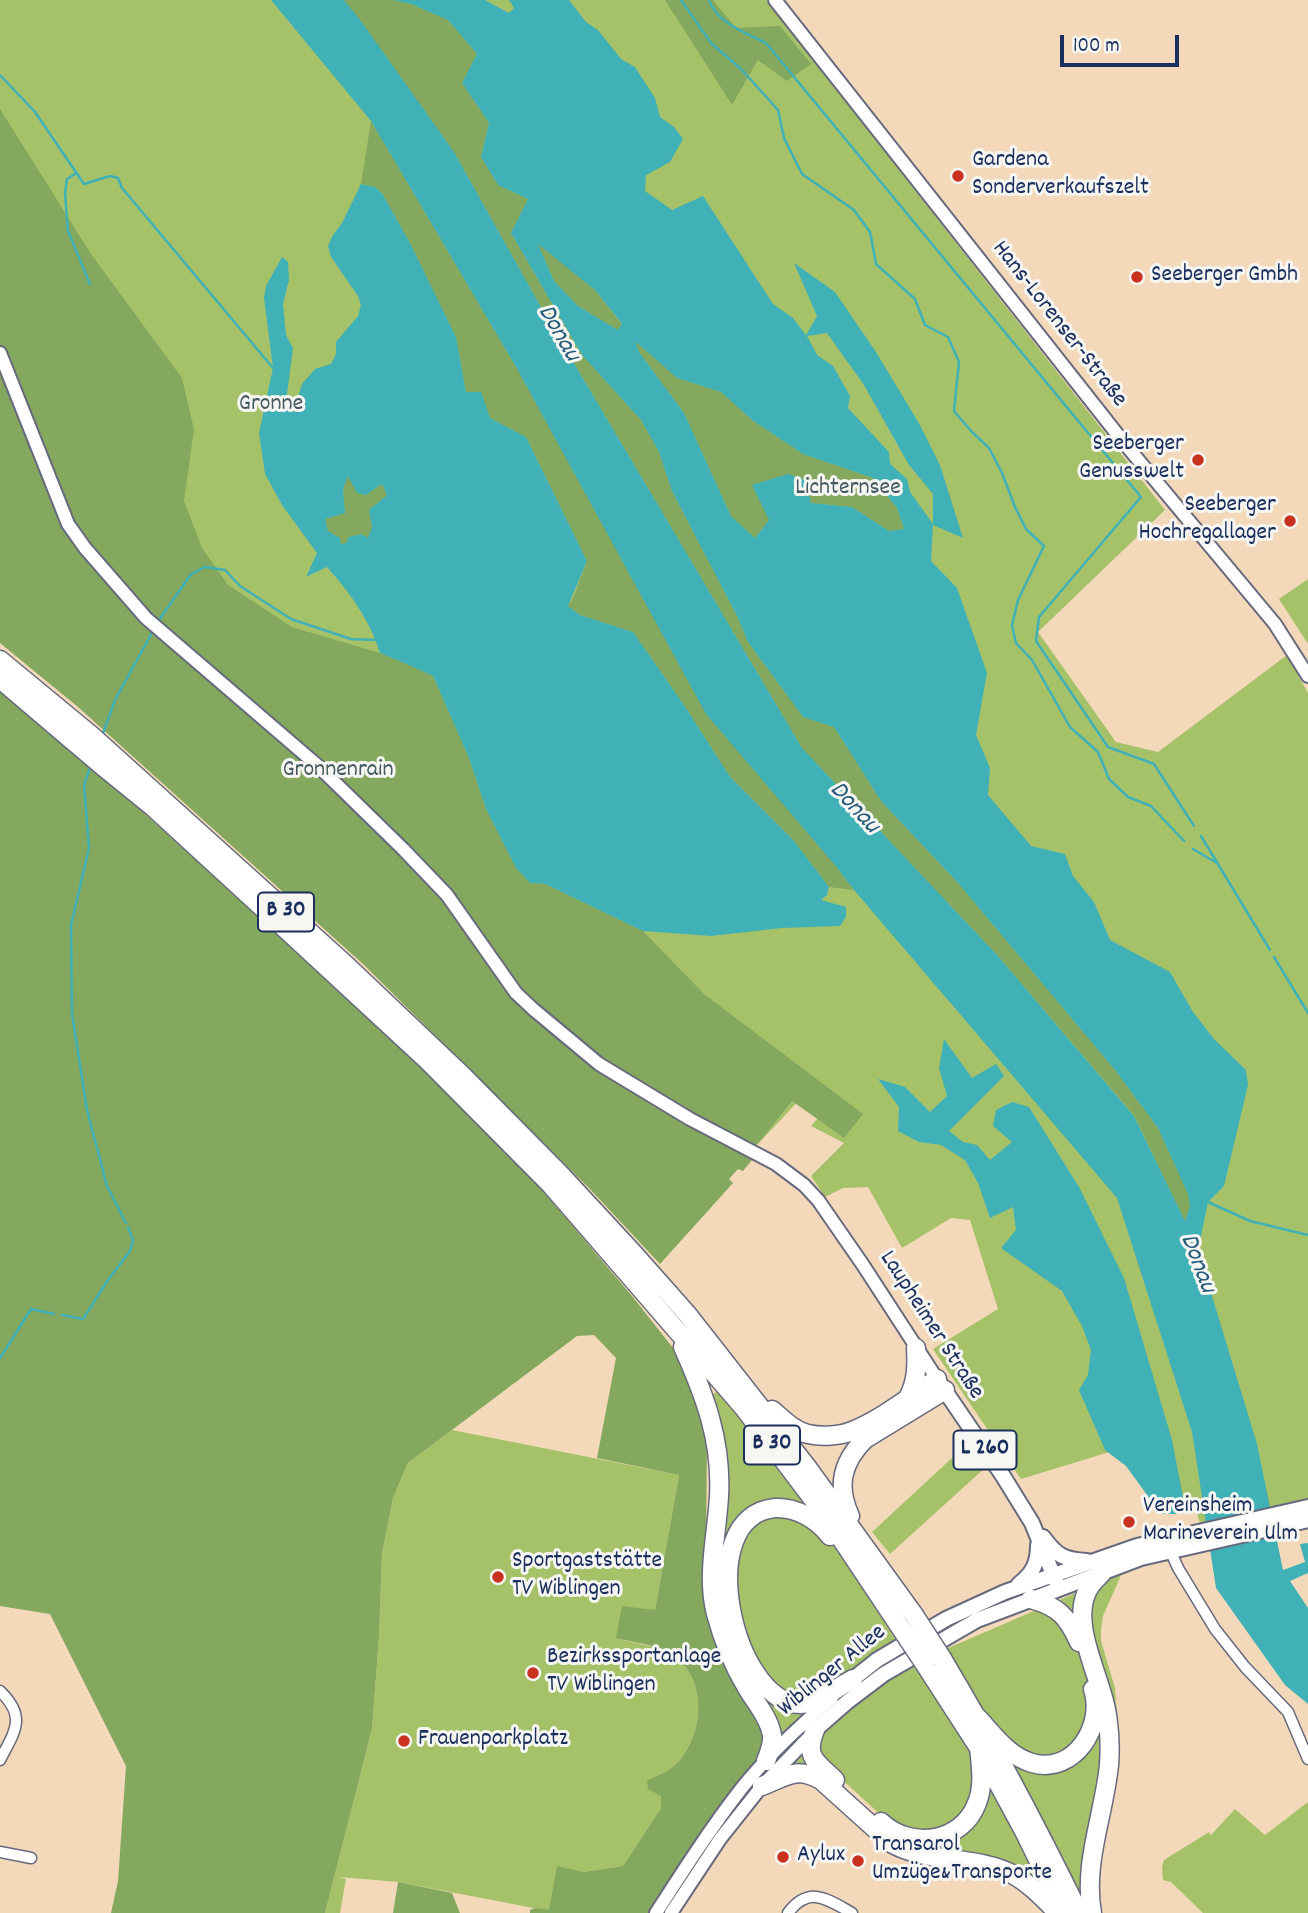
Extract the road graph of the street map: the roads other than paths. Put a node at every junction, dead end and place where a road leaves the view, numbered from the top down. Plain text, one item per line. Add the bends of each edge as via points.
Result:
1 (775, 0) edge
2 (0, 353) edge
3 (0, 660) edge
4 (1308, 676) edge
5 (0, 679) edge
6 (50, 711) junction
7 (104, 757) junction
8 (674, 1328) junction
9 (916, 1348) junction
10 (941, 1384) junction
11 (746, 1387) junction
12 (908, 1398) junction
13 (1308, 1507) edge
14 (1276, 1520) junction
15 (1308, 1520) edge
16 (1032, 1523) junction
17 (1039, 1540) junction
18 (863, 1544) junction
19 (1169, 1545) junction
20 (1103, 1567) junction
21 (862, 1568) junction
22 (1056, 1582) junction
23 (1006, 1592) junction
24 (1031, 1599) junction
25 (906, 1619) junction
26 (935, 1663) junction
27 (853, 1679) junction
28 (0, 1690) edge
29 (977, 1717) junction
30 (815, 1730) junction
31 (979, 1748) junction
32 (1308, 1759) edge
33 (0, 1760) edge
34 (766, 1761) junction
35 (762, 1786) junction
36 (0, 1852) edge
37 (31, 1858) dead end
38 (656, 1913) edge
39 (671, 1913) edge
40 (788, 1913) edge
41 (852, 1913) edge
42 (1058, 1913) edge
43 (1064, 1913) edge
44 (1079, 1913) edge
45 (1092, 1913) edge

1 - 4 street, Hans-Lorenser-Straße via 1125,443 1275,624
2 - 9 street, Laupheimer Straße via 68,524 150,622 317,765 403,849 447,895 516,993 533,1009 599,1064 789,1172 818,1199
3 - 6 highway, B 30
5 - 6 highway, B 30
6 - 7 highway, B 30
7 - 8 highway, B 30 via 428,1061 551,1185
7 - 11 highway, B 30 via 347,966 463,1076 634,1254
8 - 21 highway, B 30 via 744,1408
8 - 34 highway via 713,1424 719,1456 712,1573 715,1610 727,1649 769,1725 772,1742
9 - 10 street, Laupheimer Straße
9 - 12 highway via 916,1376
10 - 12 highway
10 - 16 main road, Laupheimer Straße / L 260
10 - 18 highway via 864,1439 847,1463 844,1503
11 - 12 highway via 786,1423 820,1435 853,1431
11 - 18 highway, B 30
13 - 14 main road
14 - 15 main road
14 - 19 main road
16 - 17 main road, Laupheimer Straße / L 260
16 - 20 main road via 1059,1555
17 - 22 main road, Laupheimer Straße
17 - 23 main road via 1034,1570
18 - 25 highway, B 30
19 - 20 main road, Wiblinger Allee
19 - 20 main road
19 - 32 street via 1215,1629 1288,1712
20 - 22 main road, Wiblinger Allee
20 - 45 highway via 1086,1592 1081,1612 1107,1709 1110,1740 1090,1882
21 - 25 highway, B 30
21 - 27 highway via 807,1515 783,1508 751,1516 737,1531 729,1551 732,1617 748,1660 765,1687 785,1700 803,1704 815,1702
22 - 23 main road, Wiblinger Allee
22 - 24 main road, Wiblinger Allee
23 - 27 main road, Wiblinger Allee via 946,1619
24 - 29 highway via 1051,1605 1071,1625 1095,1697 1092,1729 1075,1754 1049,1765 1034,1764 1010,1753
24 - 30 main road, Wiblinger Allee via 976,1620 884,1674
25 - 26 highway, B 30, bridge
26 - 29 highway, B 30
26 - 31 highway, B 30
27 - 34 street, Wiblinger Allee
28 - 33 street via 10,1700 17,1723
29 - 44 highway, B 30
30 - 31 highway via 810,1745 817,1764 888,1829 914,1839 951,1833 973,1811 980,1794
30 - 35 street, Wiblinger Allee
31 - 43 highway, B 30
34 - 38 street, Wiblinger Allee via 712,1829
35 - 39 street, Wiblinger Allee
35 - 42 highway via 790,1773 811,1775 903,1850 990,1866 1013,1875
36 - 37 street
40 - 41 street via 804,1898 818,1896

